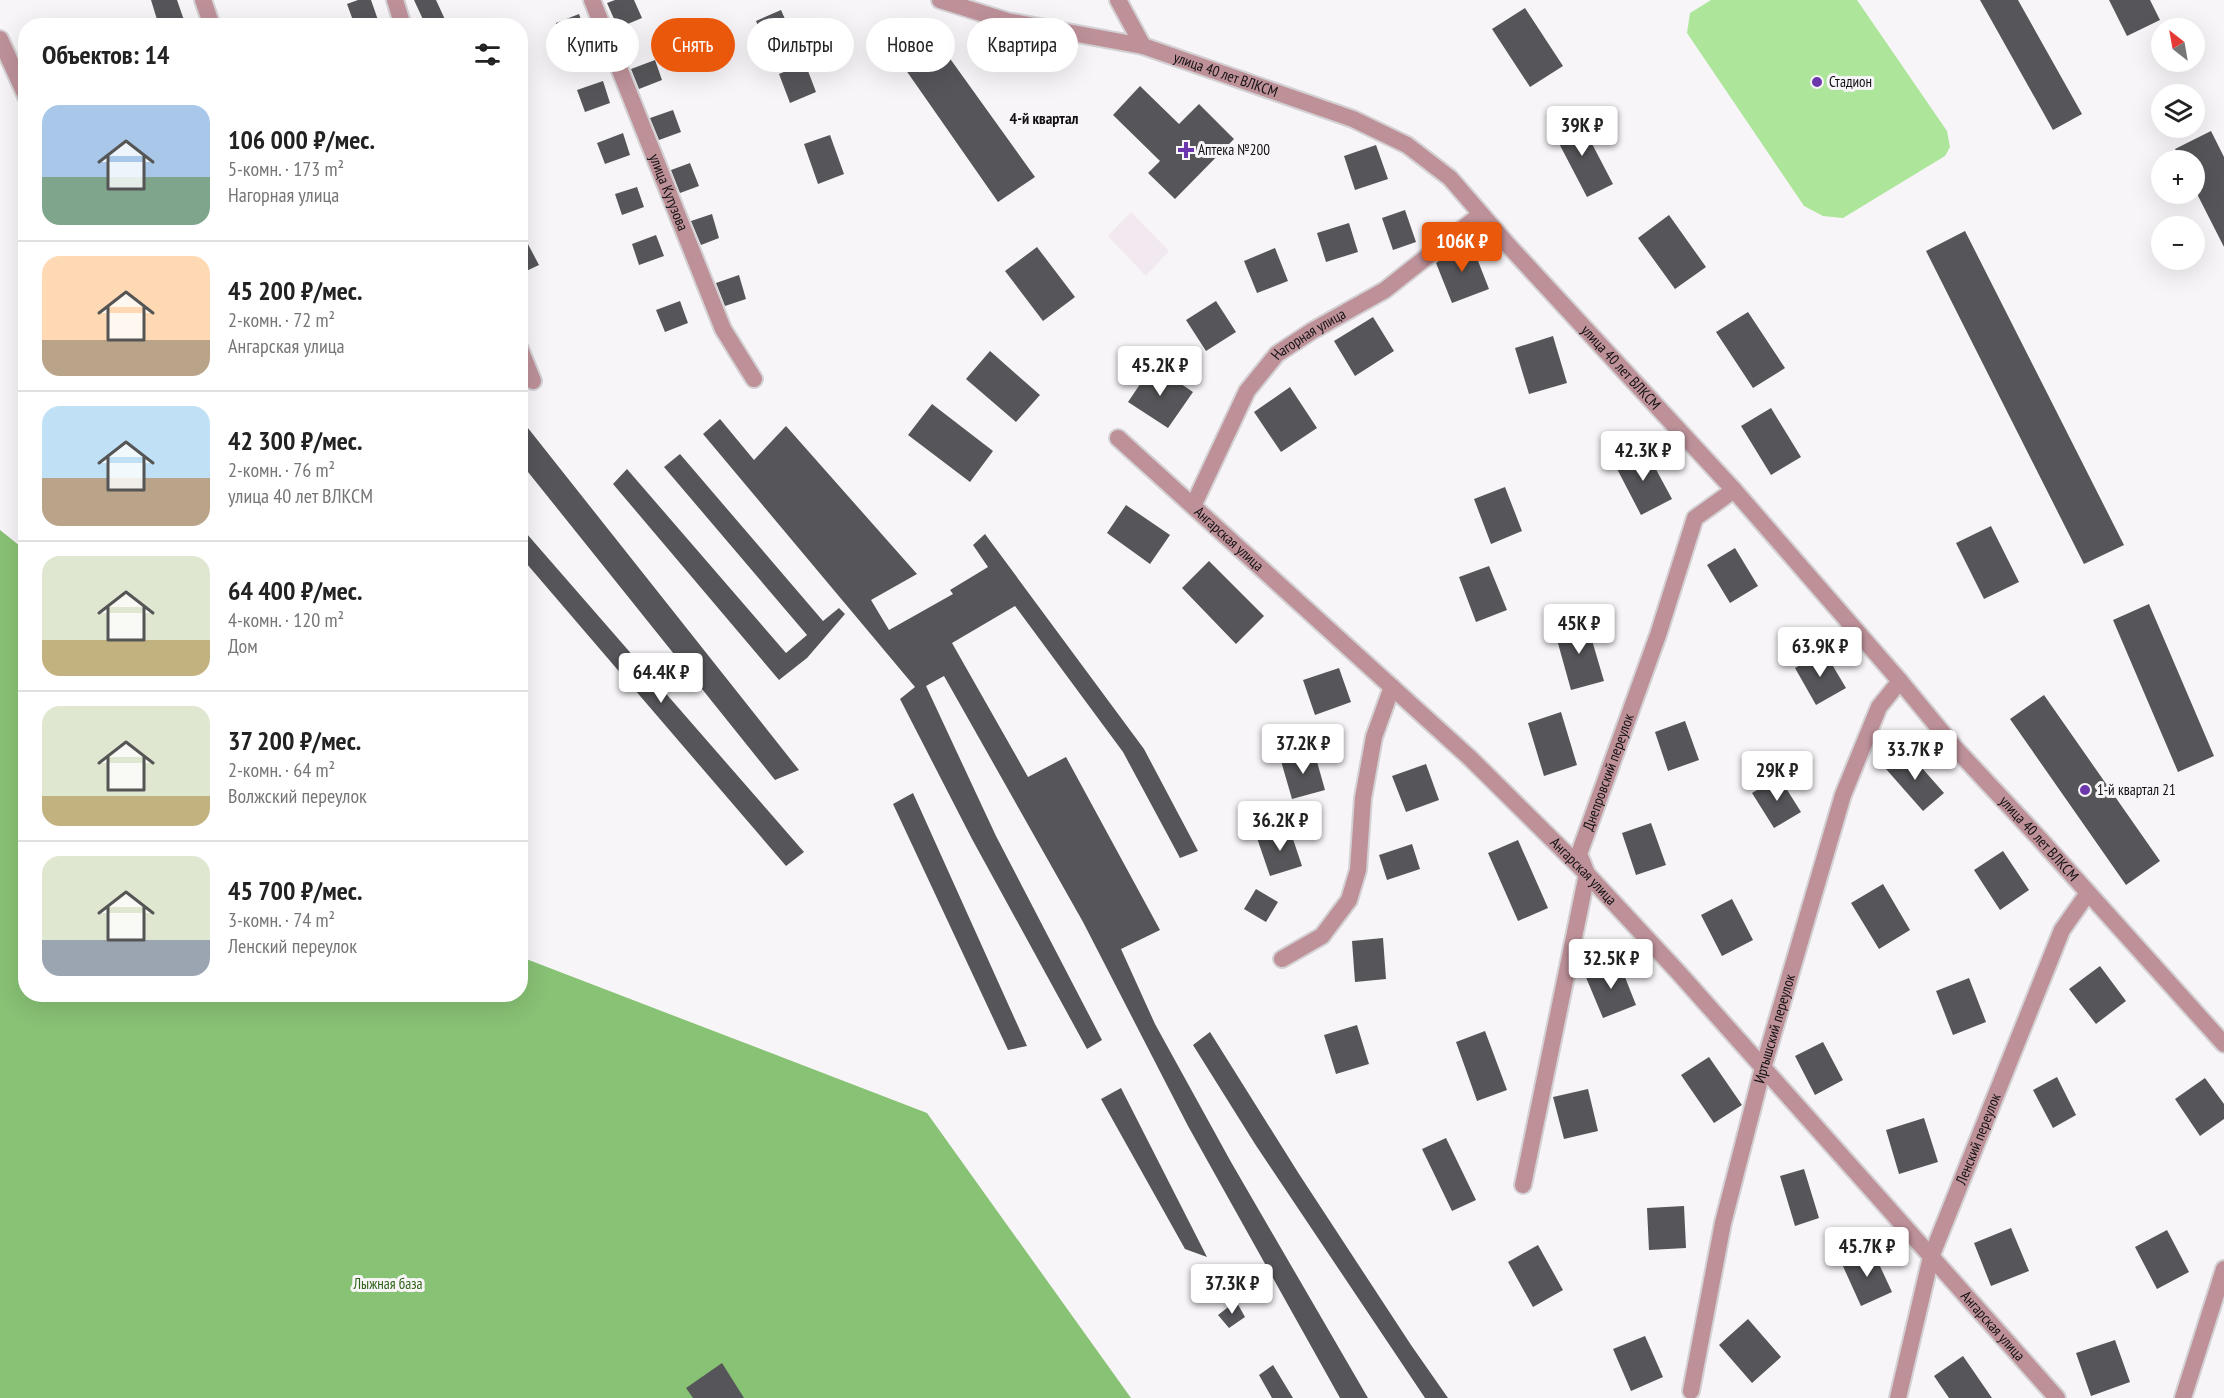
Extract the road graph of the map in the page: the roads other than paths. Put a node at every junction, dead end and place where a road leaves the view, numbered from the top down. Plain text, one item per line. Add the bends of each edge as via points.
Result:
1 (203, 0) edge
2 (395, 0) edge
3 (592, 0) edge
4 (940, 0) edge
5 (1118, 0) edge
6 (209, 18) edge
7 (401, 18) edge
8 (0, 39) edge
9 (1143, 46) junction
10 (18, 78) edge
11 (1481, 214) junction
12 (528, 369) edge
13 (754, 379) dead end
14 (533, 381) dead end
15 (1118, 438) dead end
16 (1734, 490) junction
17 (1193, 506) junction
18 (1900, 681) junction
19 (1392, 687) junction
20 (1587, 874) junction
21 (2088, 892) junction
22 (1282, 959) dead end
23 (2224, 1044) edge
24 (1763, 1068) junction
25 (1523, 1185) dead end
26 (1931, 1257) junction
27 (2224, 1269) edge
28 (1691, 1391) dead end
29 (1898, 1398) edge
30 (2057, 1398) edge
31 (2183, 1398) edge

1 - 6 street
2 - 7 street
3 - 13 street, улица Кутузова via 723,329
4 - 9 street, улица 40 лет ВЛКСМ via 1007,21
5 - 9 street
8 - 10 street
9 - 11 street, улица 40 лет ВЛКСМ via 1353,119 1407,145 1450,178
11 - 16 street, улица 40 лет ВЛКСМ
11 - 17 street, Нагорная улица via 1385,290 1277,354 1247,391
12 - 14 street
15 - 17 street, Ангарская улица
16 - 18 street, улица 40 лет ВЛКСМ
16 - 20 street, Днепровский переулок via 1695,518 1659,635 1579,854
17 - 19 street, Ангарская улица
18 - 21 street, улица 40 лет ВЛКСМ via 1956,750
18 - 24 street, Иртышский переулок via 1879,707 1843,795
19 - 20 street, Ангарская улица
19 - 22 street via 1374,737 1363,798 1358,870 1349,900 1322,936
20 - 24 street, Ангарская улица
20 - 25 street, Днепровский переулок
21 - 23 street, улица 40 лет ВЛКСМ
21 - 26 street, Ленский переулок via 2062,930
24 - 26 street, Ангарская улица
24 - 28 street, Иртышский переулок via 1723,1223
26 - 29 street, Ленский переулок
26 - 30 street, Ангарская улица
27 - 31 street

